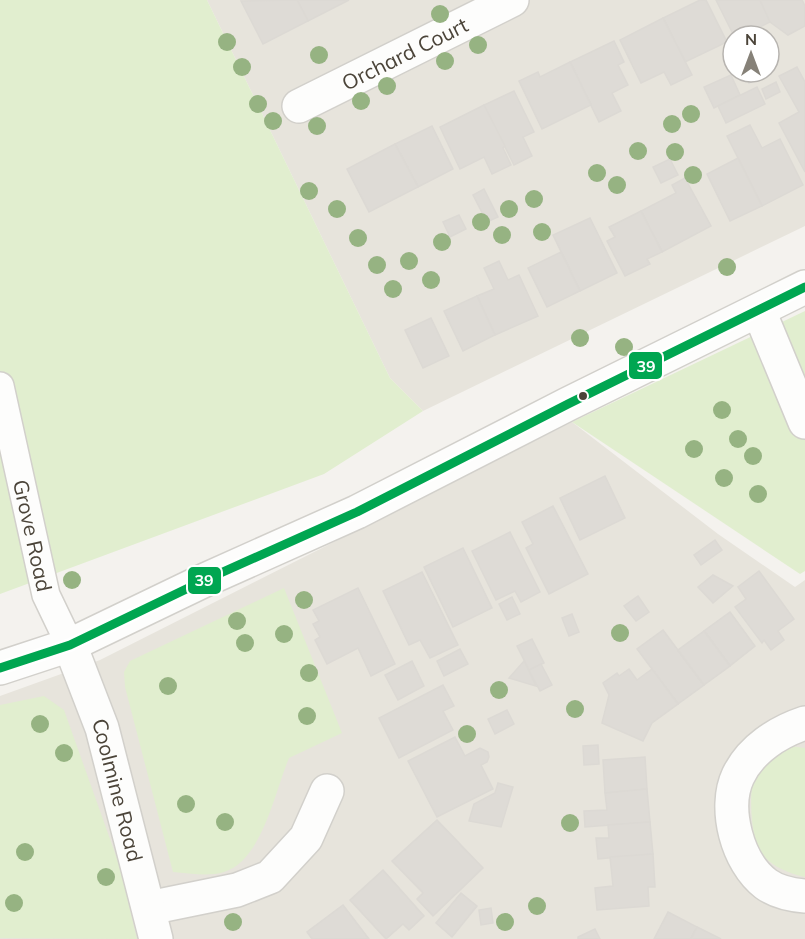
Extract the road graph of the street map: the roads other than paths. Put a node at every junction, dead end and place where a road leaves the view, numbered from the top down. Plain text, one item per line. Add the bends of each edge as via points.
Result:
1 (512, 0) edge
2 (299, 106) dead end
3 (805, 287) edge
4 (759, 311) junction
5 (0, 386) edge
6 (805, 422) edge
7 (70, 645) junction
8 (0, 668) edge
9 (805, 723) edge
10 (327, 791) dead end
11 (805, 897) edge
12 (153, 924) edge

1 - 2 street, Orchard Court
3 - 4 street
4 - 6 street
4 - 7 street via 357,512
5 - 7 street, Grove Road via 46,595
7 - 8 street
7 - 12 street, Coolmine Road via 102,728
9 - 11 street via 774,737 749,758 732,798 740,849 752,870 768,885
10 - 12 street via 306,838 270,877

